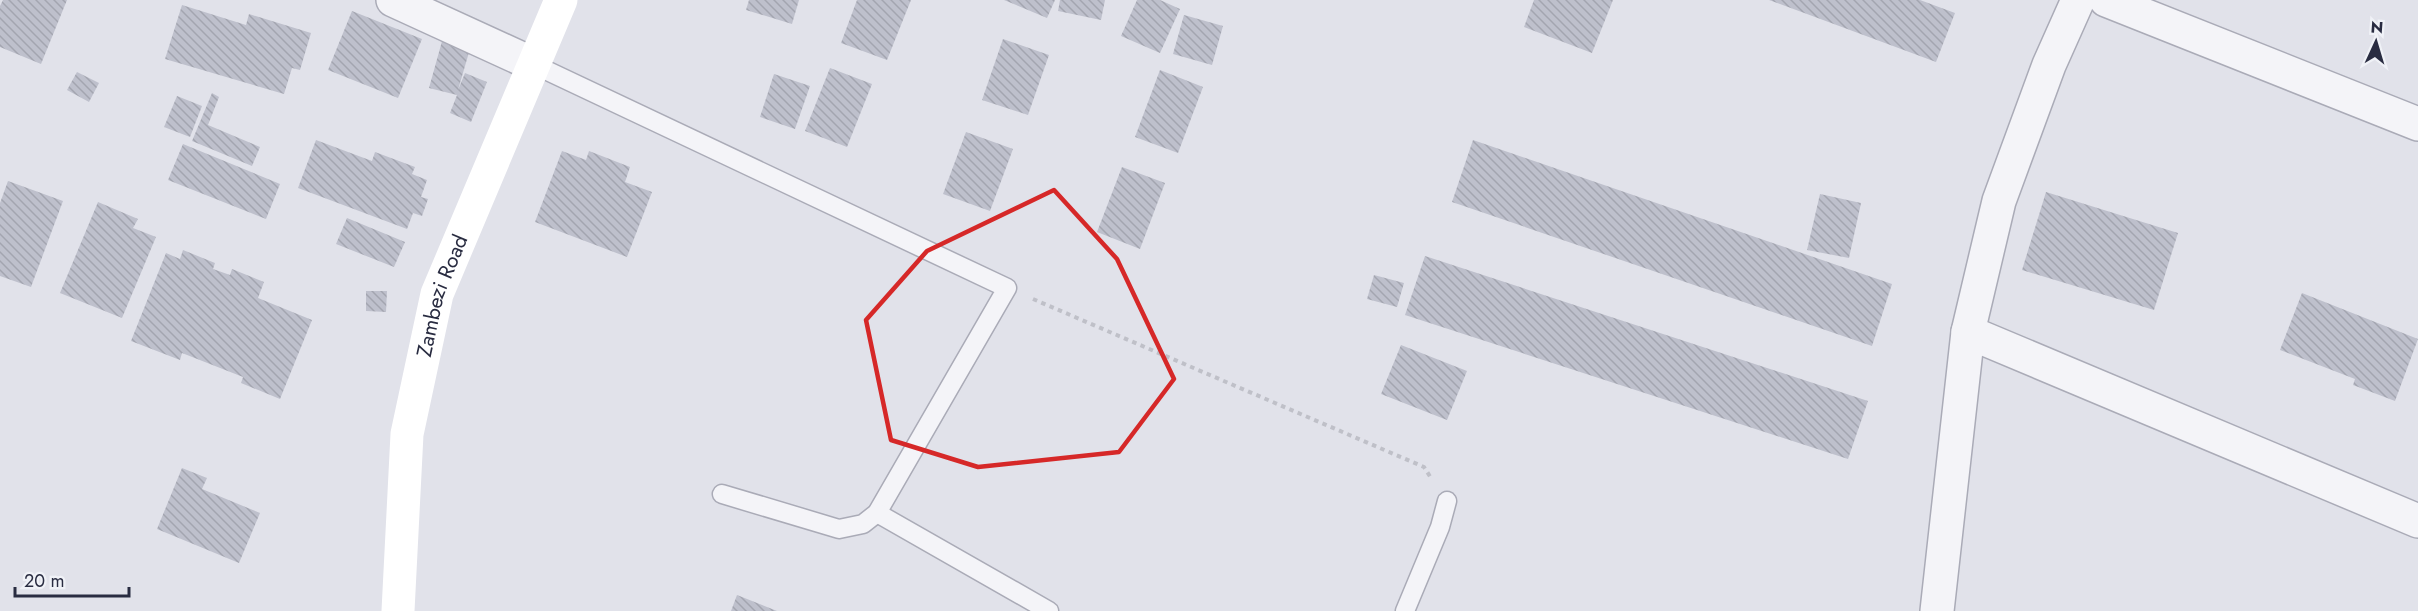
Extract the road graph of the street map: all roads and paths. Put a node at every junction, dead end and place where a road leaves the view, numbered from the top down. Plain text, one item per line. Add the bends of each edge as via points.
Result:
1 (393, 0) edge
2 (561, 0) edge
3 (2078, 0) edge
4 (2106, 0) edge
5 (535, 65) junction
6 (2418, 124) edge
7 (1007, 288) junction
8 (1968, 332) junction
9 (722, 494) dead end
10 (1447, 501) joint
11 (877, 513) junction
12 (2418, 521) edge
13 (398, 611) edge
14 (1049, 611) edge
15 (1405, 611) edge
16 (1937, 611) edge

1 - 5 street
2 - 5 main road, Zambezi Road
3 - 8 street via 2049,65 1999,201
4 - 6 street
5 - 7 lane
5 - 13 main road, Zambezi Road via 437,294 407,434
7 - 10 path via 1424,466
7 - 11 lane
8 - 12 street
8 - 16 street
9 - 11 lane via 839,529 863,524
10 - 15 lane
11 - 14 lane

